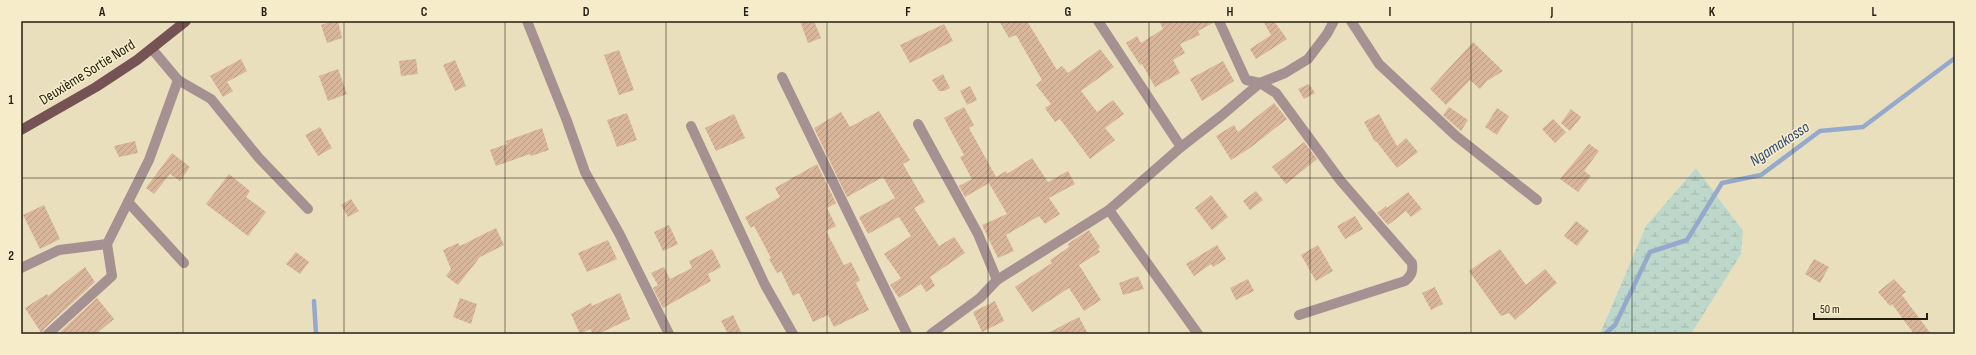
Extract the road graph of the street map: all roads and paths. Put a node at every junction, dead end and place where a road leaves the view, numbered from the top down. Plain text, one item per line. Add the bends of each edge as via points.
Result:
1 (186, 21) edge
2 (527, 21) edge
3 (1098, 21) edge
4 (1219, 21) edge
5 (1334, 21) edge
6 (1351, 21) edge
7 (152, 49) junction
8 (782, 77) dead end
9 (178, 80) junction
10 (1260, 83) junction
11 (918, 124) dead end
12 (690, 126) dead end
13 (21, 130) edge
14 (1181, 147) junction
15 (1537, 200) dead end
16 (128, 202) junction
17 (308, 209) dead end
18 (1109, 210) junction
19 (107, 244) junction
20 (184, 263) dead end
21 (21, 268) edge
22 (997, 280) junction
23 (1298, 315) dead end
24 (48, 334) edge
25 (669, 334) edge
26 (793, 334) edge
27 (907, 334) edge
28 (931, 334) edge
29 (1198, 334) edge

1 - 7 main road, Deuxième Sortie Nord
2 - 25 street via 585,172 620,235
3 - 14 street
4 - 10 street via 1246,80
5 - 10 street via 1308,59 1285,73
6 - 15 street via 1379,64 1456,136
7 - 9 street
7 - 13 main road, Deuxième Sortie Nord via 96,87
8 - 27 street
9 - 16 street via 149,160
9 - 17 street via 211,99 259,158
10 - 14 street
10 - 23 street via 1276,93 1340,180 1412,263 1413,270 1405,281
11 - 22 street via 978,234
12 - 26 street via 765,285
14 - 18 street
16 - 19 street
16 - 20 street
18 - 22 street
18 - 29 street
19 - 21 street via 59,250
19 - 24 street via 112,276
22 - 28 street via 980,298

